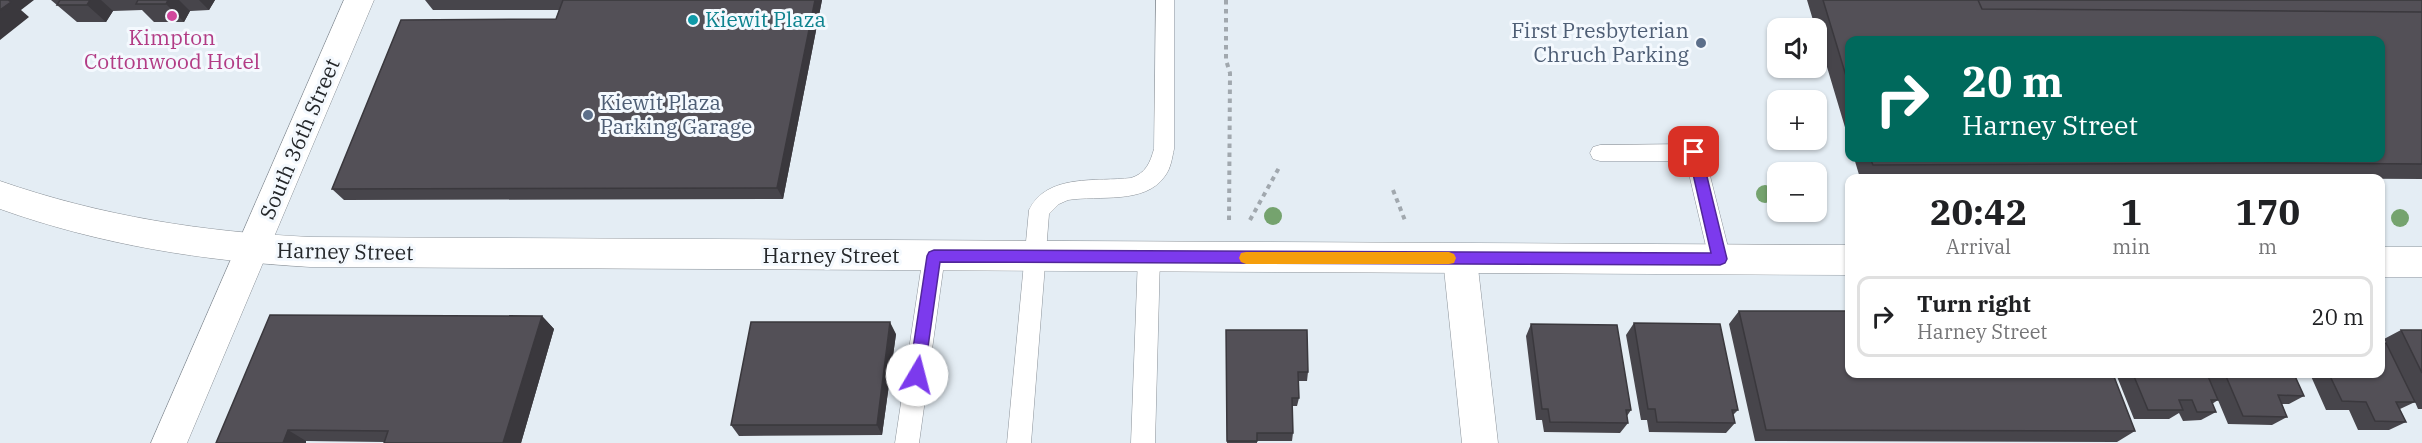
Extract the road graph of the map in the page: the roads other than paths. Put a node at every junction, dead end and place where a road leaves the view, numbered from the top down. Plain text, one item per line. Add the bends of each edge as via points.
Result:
1 (360, 0) edge
2 (1165, 0) edge
3 (1600, 153) dead end
4 (0, 195) edge
5 (254, 250) junction
6 (934, 256) junction
7 (1035, 257) junction
8 (1149, 257) junction
9 (1460, 258) junction
10 (1720, 259) junction
11 (1845, 260) edge
12 (2385, 262) edge
13 (2422, 262) edge
14 (169, 443) edge
15 (907, 443) edge
16 (1019, 443) edge
17 (1143, 443) edge
18 (1480, 443) edge

1 - 5 main road, South 36th Street
2 - 7 lane via 1164,149 1158,171 1138,187 1064,191 1052,197 1039,210
3 - 10 lane via 1694,152
4 - 5 main road, Harney Street via 140,234
5 - 6 main road, Harney Street
5 - 14 main road, South 36th Street
6 - 7 main road, Harney Street
6 - 15 lane
7 - 8 main road, Harney Street
7 - 16 lane
8 - 9 main road, Harney Street
8 - 17 lane
9 - 10 main road, Harney Street
9 - 18 main road
10 - 11 main road, Harney Street
12 - 13 main road

